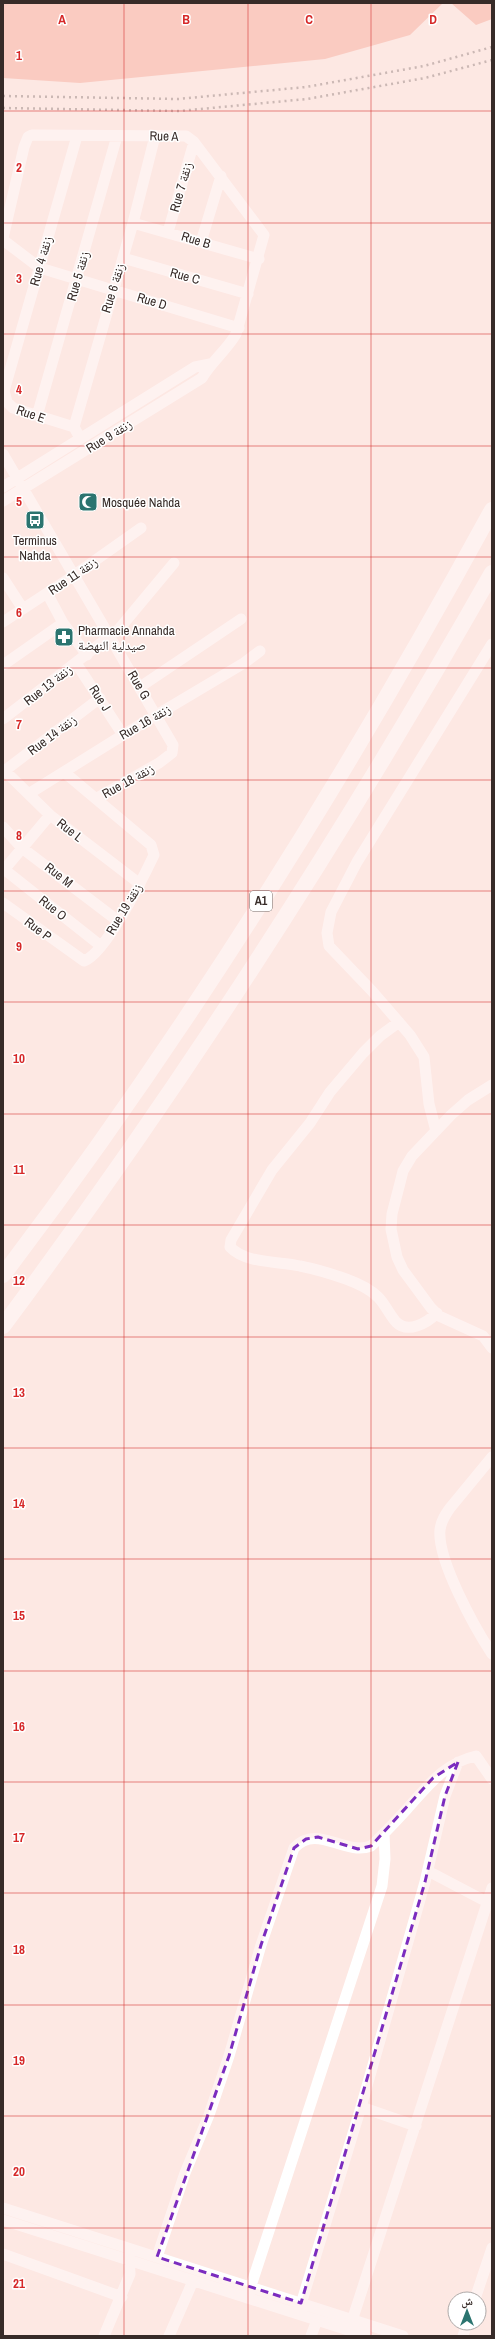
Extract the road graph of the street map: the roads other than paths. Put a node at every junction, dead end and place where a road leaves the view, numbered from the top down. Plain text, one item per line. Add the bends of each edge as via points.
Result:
1 (77, 136) junction
2 (117, 136) junction
3 (155, 136) junction
4 (194, 142) junction
5 (220, 176) junction
6 (133, 223) junction
7 (168, 232) junction
8 (264, 235) joint
9 (3, 239) edge
10 (201, 242) junction
11 (123, 258) junction
12 (259, 259) junction
13 (40, 268) junction
14 (77, 278) junction
15 (112, 289) junction
16 (248, 294) junction
17 (239, 328) junction
18 (210, 364) junction
19 (6, 385) joint
20 (6, 408) edge
21 (37, 416) junction
22 (74, 427) junction
23 (80, 438) junction
24 (3, 454) edge
25 (18, 478) junction
26 (3, 487) edge
27 (24, 489) junction
28 (3, 501) edge
29 (492, 510) edge
30 (141, 528) dead end
31 (174, 563) dead end
32 (492, 573) edge
33 (73, 576) junction
34 (3, 578) edge
35 (46, 593) junction
36 (23, 609) junction
37 (241, 619) dead end
38 (3, 622) edge
39 (63, 623) junction
40 (110, 637) junction
41 (492, 644) edge
42 (260, 651) dead end
43 (87, 655) junction
44 (76, 662) junction
45 (3, 665) edge
46 (140, 687) junction
47 (100, 698) junction
48 (158, 716) junction
49 (3, 719) edge
50 (123, 735) junction
51 (159, 763) joint
52 (4, 772) edge
53 (64, 772) junction
54 (30, 793) junction
55 (97, 798) junction
56 (50, 815) junction
57 (3, 827) edge
58 (22, 848) junction
59 (4, 870) edge
60 (140, 884) junction
61 (3, 903) edge
62 (118, 921) junction
63 (101, 946) junction
64 (73, 955) joint
65 (398, 1022) junction
66 (492, 1085) edge
67 (436, 1130) junction
68 (3, 1275) edge
69 (436, 1313) junction
70 (3, 1326) edge
71 (492, 1348) edge
72 (492, 1457) edge
73 (492, 1654) edge
74 (458, 1762) junction
75 (492, 1779) edge
76 (384, 1833) junction
77 (428, 1871) junction
78 (492, 1888) edge
79 (487, 1902) junction
80 (361, 2107) junction
81 (416, 2126) junction
82 (3, 2208) edge
83 (3, 2220) edge
84 (492, 2248) edge
85 (131, 2249) junction
86 (3, 2254) edge
87 (157, 2257) junction
88 (128, 2260) junction
89 (489, 2266) edge
90 (193, 2281) junction
91 (250, 2287) junction
92 (478, 2291) edge
93 (122, 2297) junction
94 (247, 2298) junction
95 (301, 2303) junction
96 (298, 2314) junction
97 (317, 2320) junction
98 (351, 2325) junction
99 (104, 2336) edge
100 (169, 2336) edge
101 (311, 2336) edge
102 (367, 2336) edge
103 (403, 2336) edge

1 - 2 street, Rue A
1 - 9 street, Rue A via 32,135 27,138
1 - 13 street, Rue 4 زنقة
2 - 3 street, Rue A
2 - 14 street, Rue 5 زنقة
3 - 4 street, Rue A via 180,135
3 - 6 street, Rue 6 زنقة
4 - 5 street, Rue A
4 - 7 street, Rue 7 زنقة
5 - 8 street, Rue A
5 - 10 street
6 - 7 street, Rue B
6 - 11 street, Rue 6 زنقة
7 - 10 street, Rue B
8 - 12 street, Rue 9 زنقة
9 - 13 street, Rue D
10 - 12 street, Rue B
11 - 15 street, Rue 6 زنقة
11 - 16 street, Rue C
12 - 16 street, Rue 9 زنقة
13 - 14 street, Rue D
13 - 19 street, Rue 4 زنقة
14 - 15 street, Rue D
14 - 21 street, Rue 5 زنقة
15 - 17 street, Rue D
15 - 22 street, Rue 6 زنقة
16 - 17 street, Rue 9 زنقة
17 - 18 street, Rue 9 زنقة via 228,346
18 - 23 street, Rue 9 زنقة via 195,367
18 - 27 street, Rue 9 زنقة via 202,378
19 - 20 street, Rue E
20 - 21 street, Rue E
21 - 22 street, Rue E
22 - 23 street
23 - 25 street, Rue 9 زنقة
24 - 25 street
25 - 26 street, Rue 9 زنقة
25 - 27 street
27 - 28 street, Rue 9 زنقة
27 - 33 street, Rue G
29 - 68 highway, A1 via 457,575 314,820 173,1036
30 - 33 street, Rue 11 زنقة
31 - 40 street, Rue 13 زنقة
32 - 70 highway, A1 via 424,693 329,850 211,1032 63,1246
33 - 35 street, Rue 11 زنقة
33 - 40 street, Rue G
34 - 36 street
35 - 36 street, Rue 11 زنقة
35 - 39 street
36 - 38 street, Rue 11 زنقة
37 - 46 street
39 - 43 street
39 - 45 street
40 - 43 street, Rue 13 زنقة
40 - 46 street, Rue G
41 - 65 street via 357,862 331,912 327,933 330,946
42 - 48 street, Rue 16 زنقة
43 - 44 street, Rue 13 زنقة
44 - 47 street, Rue J
44 - 49 street, Rue 13 زنقة
46 - 48 street, Rue G
47 - 50 street, Rue J
47 - 52 street, Rue 14 زنقة
48 - 50 street, Rue 16 زنقة
48 - 51 street, Rue G via 174,748 172,753
50 - 53 street, Rue 16 زنقة
51 - 55 street, Rue 18 زنقة
52 - 54 street, Rue L
53 - 54 street, Rue 16 زنقة
53 - 55 street
54 - 56 street, Rue L
55 - 60 street, Rue 19 زنقة via 153,848 154,855
56 - 58 street
56 - 60 street, Rue L
57 - 58 street, Rue M
58 - 59 street
58 - 62 street, Rue M
59 - 63 street, Rue O
60 - 62 street, Rue 19 زنقة
61 - 64 street, Rue P
62 - 63 street, Rue 19 زنقة
63 - 64 street, Rue 19 زنقة via 86,961 82,962
65 - 67 street via 424,1057 429,1104
65 - 69 street via 380,1036 342,1076 310,1123 272,1170 231,1240 230,1247 235,1252 252,1258 299,1266 346,1279 370,1290 384,1304 396,1322 403,1325 424,1324
66 - 67 street via 468,1100
67 - 69 street via 412,1156 403,1172 392,1214 391,1229 396,1257
69 - 71 street via 483,1336
72 - 73 street via 444,1516 440,1531 446,1561 461,1599 474,1627
74 - 75 street via 476,1756
74 - 76 street via 433,1778
74 - 77 street via 445,1796
76 - 87 street via 371,1846 358,1849 344,1847 318,1837 306,1839 294,1848 261,1945 229,2056
76 - 91 street via 382,1886
77 - 79 street
77 - 80 street
78 - 79 street
79 - 81 street
80 - 81 street
80 - 95 street
81 - 98 street
82 - 85 street
83 - 88 street
84 - 89 street
85 - 87 street
85 - 88 street
86 - 93 street
87 - 91 street
88 - 90 street
88 - 93 street via 130,2274
89 - 92 street
90 - 94 street
90 - 100 street
91 - 94 street
91 - 95 street
93 - 99 street
94 - 96 street
95 - 96 street
95 - 98 street
96 - 97 street
97 - 98 street
97 - 101 street
98 - 102 street
98 - 103 street

